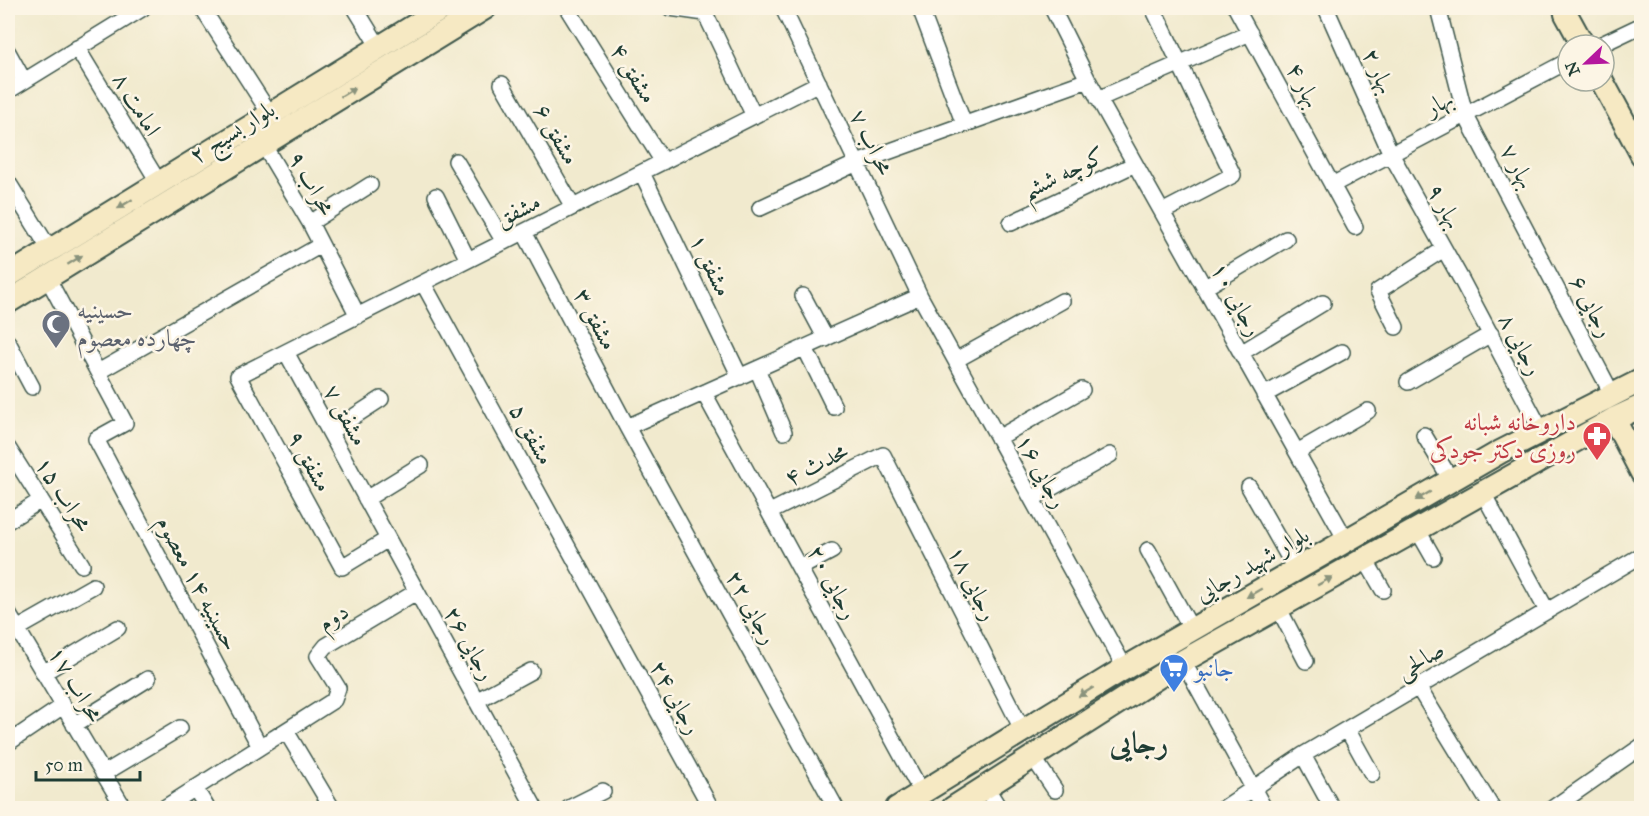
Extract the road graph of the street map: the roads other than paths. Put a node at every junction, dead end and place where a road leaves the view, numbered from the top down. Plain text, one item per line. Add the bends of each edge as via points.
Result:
1 (202, 8) edge
2 (355, 8) edge
3 (443, 8) edge
4 (485, 8) edge
5 (567, 8) edge
6 (670, 8) edge
7 (783, 8) edge
8 (920, 8) edge
9 (1052, 8) edge
10 (1153, 8) edge
11 (1236, 8) edge
12 (1326, 8) edge
13 (1438, 8) edge
14 (1564, 8) edge
15 (133, 10) edge
16 (1641, 25) edge
17 (1250, 33) junction
18 (1576, 33) edge
19 (1616, 37) edge
20 (379, 47) junction
21 (77, 48) junction
22 (8, 52) edge
23 (1179, 64) junction
24 (1556, 67) edge
25 (1088, 80) junction
26 (24, 81) junction
27 (819, 83) junction
28 (502, 84) dead end
29 (8, 92) edge
30 (1608, 93) edge
31 (1098, 99) junction
32 (305, 106) junction
33 (270, 114) junction
34 (1465, 114) junction
35 (754, 116) junction
36 (964, 124) junction
37 (263, 144) junction
38 (1391, 154) junction
39 (1641, 155) edge
40 (456, 161) dead end
41 (663, 162) junction
42 (857, 163) junction
43 (1135, 164) junction
44 (642, 172) junction
45 (8, 182) edge
46 (159, 183) junction
47 (370, 185) dead end
48 (1332, 185) junction
49 (436, 196) dead end
50 (573, 207) junction
51 (760, 208) dead end
52 (1162, 212) junction
53 (310, 223) junction
54 (1011, 223) dead end
55 (1355, 227) dead end
56 (524, 232) junction
57 (1531, 238) joint
58 (1286, 239) dead end
59 (504, 242) junction
60 (321, 245) junction
61 (1444, 249) junction
62 (50, 250) junction
63 (468, 260) junction
64 (8, 276) edge
65 (47, 277) junction
66 (1461, 279) joint
67 (423, 283) junction
68 (1204, 288) junction
69 (803, 296) dead end
70 (921, 296) junction
71 (1062, 301) dead end
72 (8, 302) edge
73 (1323, 303) dead end
74 (358, 316) junction
75 (1396, 327) dead end
76 (1491, 334) junction
77 (826, 339) junction
78 (8, 342) edge
79 (805, 348) junction
80 (286, 352) junction
81 (1241, 352) junction
82 (1342, 352) dead end
83 (956, 360) junction
84 (756, 369) junction
85 (98, 372) junction
86 (238, 376) joint
87 (740, 377) junction
88 (1641, 380) edge
89 (1408, 382) dead end
90 (32, 387) dead end
91 (1082, 390) dead end
92 (704, 393) junction
93 (1612, 394) junction
94 (1264, 395) junction
95 (381, 399) dead end
96 (1641, 405) edge
97 (834, 407) dead end
98 (1368, 411) dead end
99 (1614, 419) junction
100 (627, 427) junction
101 (1541, 430) junction
102 (330, 432) junction
103 (784, 432) dead end
104 (1424, 435) dead end
105 (999, 438) junction
106 (8, 448) edge
107 (1297, 452) junction
108 (883, 455) joint
109 (1110, 455) dead end
110 (421, 465) dead end
111 (1641, 473) edge
112 (1451, 480) junction
113 (1249, 487) dead end
114 (1483, 493) junction
115 (1032, 498) junction
116 (366, 499) junction
117 (41, 500) junction
118 (770, 512) junction
119 (8, 521) edge
120 (1417, 529) junction
121 (388, 539) junction
122 (1346, 540) junction
123 (1148, 550) dead end
124 (832, 551) dead end
125 (1641, 555) edge
126 (1433, 556) dead end
127 (1365, 559) junction
128 (82, 565) dead end
129 (800, 568) junction
130 (1296, 570) junction
131 (93, 586) dead end
132 (1383, 590) dead end
133 (416, 592) junction
134 (600, 606) joint
135 (1278, 607) junction
136 (1547, 611) junction
137 (8, 613) edge
138 (118, 628) dead end
139 (17, 629) junction
140 (1192, 630) junction
141 (1183, 661) junction
142 (1306, 661) dead end
143 (1125, 668) junction
144 (531, 670) dead end
145 (43, 673) junction
146 (148, 679) dead end
147 (1418, 687) junction
148 (476, 701) junction
149 (63, 706) junction
150 (74, 725) junction
151 (180, 728) dead end
152 (1347, 729) junction
153 (286, 731) junction
154 (1023, 731) junction
155 (8, 742) edge
156 (261, 747) junction
157 (1640, 752) edge
158 (1303, 755) junction
159 (1033, 757) junction
160 (103, 774) junction
161 (1372, 774) dead end
162 (986, 787) junction
163 (195, 788) junction
164 (1253, 789) junction
165 (1055, 790) dead end
166 (603, 791) dead end
167 (922, 793) junction
168 (1571, 803) edge
169 (124, 808) edge
170 (164, 808) edge
171 (207, 808) edge
172 (332, 808) edge
173 (535, 808) edge
174 (568, 808) edge
175 (711, 808) edge
176 (836, 808) edge
177 (897, 808) edge
178 (953, 808) edge
179 (999, 808) edge
180 (1224, 808) edge
181 (1264, 808) edge
182 (1332, 808) edge
183 (1492, 808) edge
184 (1553, 808) edge

1 - 33 street
2 - 20 street
3 - 20 main road, بلوار بسیج ۲
32 -> 4 main road, بلوار بسیج ۲
5 - 41 street, مشفق ۴
6 - 35 street via 705,13
7 - 27 street, محراب ۷
8 - 36 street
9 - 25 street, رجایی ۱۰
10 - 23 street
11 - 17 street, بهار ۴
12 - 38 street, بهار ۲
13 - 34 street, بهار ۷
14 - 18 main road
15 - 21 street
16 - 19 street
17 - 23 street
17 - 48 street, بهار ۴
20 - 32 main road, بلوار بسیج ۲
21 - 26 street
21 - 46 street, امامت ۸
22 - 26 street
23 - 31 street
23 - 52 street via 1233,175
24 - 34 street, بهار
25 - 31 street, رجایی ۱۰
25 - 36 street
26 - 29 street
27 - 35 street, مشفق
27 - 42 street, محراب ۷
28 - 50 street, مشفق ۶
30 - 39 main road
31 - 43 street, رجایی ۱۰
32 - 33 main road, بلوار بسیج ۲
32 - 37 main road, بلوار بسیج ۲
33 - 46 main road, بلوار بسیج ۲
34 - 38 street, بهار
34 - 57 street, بهار ۷
35 - 41 street, مشفق
36 - 42 street
37 - 53 street, محراب ۹
65 -> 37 main road, بلوار بسیج ۲
38 - 48 street, بهار
38 - 61 street, بهار ۹
40 - 59 street
41 - 44 street, مشفق
42 - 51 street
42 - 70 street, محراب ۷
43 - 52 street, رجایی ۱۰
43 - 54 street, کوچه ششم
44 - 50 street, مشفق
44 - 87 street, مشفق ۱
45 - 62 street
46 -> 62 main road, بلوار بسیج ۲
47 - 53 street
48 - 55 street, بهار ۴
49 - 63 street
50 - 56 street, مشفق
52 - 68 street, رجایی ۱۰
53 - 60 street, محراب ۹
56 - 59 street, مشفق
56 - 100 street, مشفق ۳
57 - 93 street, رجایی ۶
58 - 68 street
59 - 63 street, مشفق
60 - 74 street, محراب ۹
60 - 85 street
61 - 66 street, بهار ۹
61 - 75 street via 1378,291
62 - 64 main road, بلوار بسیج ۲
63 - 67 street, مشفق
65 - 72 main road, بلوار بسیج ۲
65 - 85 street
66 - 76 street, رجایی ۸
67 - 74 street, مشفق
67 - 134 street, مشفق ۵
68 - 81 street, رجایی ۱۰
69 - 77 street
70 - 77 street
70 - 83 street, رجایی ۱۶
71 - 83 street
73 - 81 street
74 - 80 street, مشفق
76 - 89 street
76 - 101 street, رجایی ۸
77 - 79 street
78 - 90 street
79 - 84 street
79 - 97 street
80 - 86 street, مشفق
80 - 102 street, مشفق ۷
81 - 94 street, رجایی ۱۰
82 - 94 street
83 - 105 street, رجایی ۱۶
84 - 87 street
84 - 103 street
85 - 156 street, حسینیه ۱۴ معصوم via 125,423 96,440
86 - 121 street, مشفق ۹ via 342,567
87 - 92 street
88 - 93 main road, بلوار شهید رجایی
91 - 105 street
92 - 100 street
92 - 118 street, رجایی ۲۰
93 - 101 main road, بلوار شهید رجایی
94 - 107 street, رجایی ۱۰
95 - 102 street
96 - 99 main road, بلوار شهید رجایی
98 - 107 street
99 - 111 main road
99 - 114 main road, بلوار شهید رجایی
100 - 176 street, رجایی ۲۲
101 - 112 main road, بلوار شهید رجایی
102 - 116 street, مشفق ۷
104 - 112 street
105 - 115 street, رجایی ۱۶
106 - 117 street, محراب ۱۵
107 - 122 street, رجایی ۱۰
108 - 118 street, محدث ۴
108 - 154 street, رجایی ۱۸
109 - 115 street
110 - 116 street
112 -> 122 main road, بلوار شهید رجایی
113 - 130 street
114 - 120 main road, بلوار شهید رجایی
114 - 136 street
115 - 143 street, رجایی ۱۶
116 - 121 street, رجایی ۲۶
117 - 119 street
117 - 128 street, محراب ۱۵
118 - 129 street, رجایی ۲۰
120 - 126 street
120 - 127 main road, بلوار شهید رجایی
121 - 133 street, رجایی ۲۶
122 - 130 main road, بلوار شهید رجایی
123 - 140 street
124 - 129 street
125 - 136 street, صالحی
127 - 132 street
135 -> 127 main road, بلوار شهید رجایی
129 - 167 street, رجایی ۲۰
130 -> 140 main road, بلوار شهید رجایی
131 - 139 street
133 - 148 street, رجایی ۲۶
133 - 153 street, دوم via 326,646 318,656 338,688 334,700
134 - 175 street, رجایی ۲۴
135 - 141 main road, بلوار شهید رجایی
135 - 142 street
136 - 147 street, صالحی
137 - 139 street, محراب ۱۷
138 - 145 street
139 - 145 street, محراب ۱۷
140 - 143 main road, بلوار شهید رجایی
141 - 159 main road, بلوار شهید رجایی
141 - 164 street
143 -> 154 main road, بلوار شهید رجایی
144 - 148 street
145 - 149 street, محراب ۱۷
146 - 150 street
147 - 152 street, صالحی
147 - 183 street
148 - 173 street, رجایی ۲۶
149 - 150 street, محراب ۱۷
149 - 155 street
150 - 160 street, محراب ۱۷
151 - 160 street
152 - 158 street, صالحی
152 - 161 street
153 - 156 street
153 - 172 street
154 - 167 main road, بلوار شهید رجایی
156 - 163 street
157 - 168 street
158 - 164 street, صالحی
158 - 182 street
159 - 162 main road, بلوار شهید رجایی
159 - 165 street
160 - 169 street, محراب ۱۷
162 - 178 main road, بلوار شهید رجایی
162 - 179 street
163 - 170 street
163 - 171 street
164 - 180 street, صالحی
164 - 181 street
166 - 174 street
167 - 177 main road, بلوار شهید رجایی
168 - 184 street

